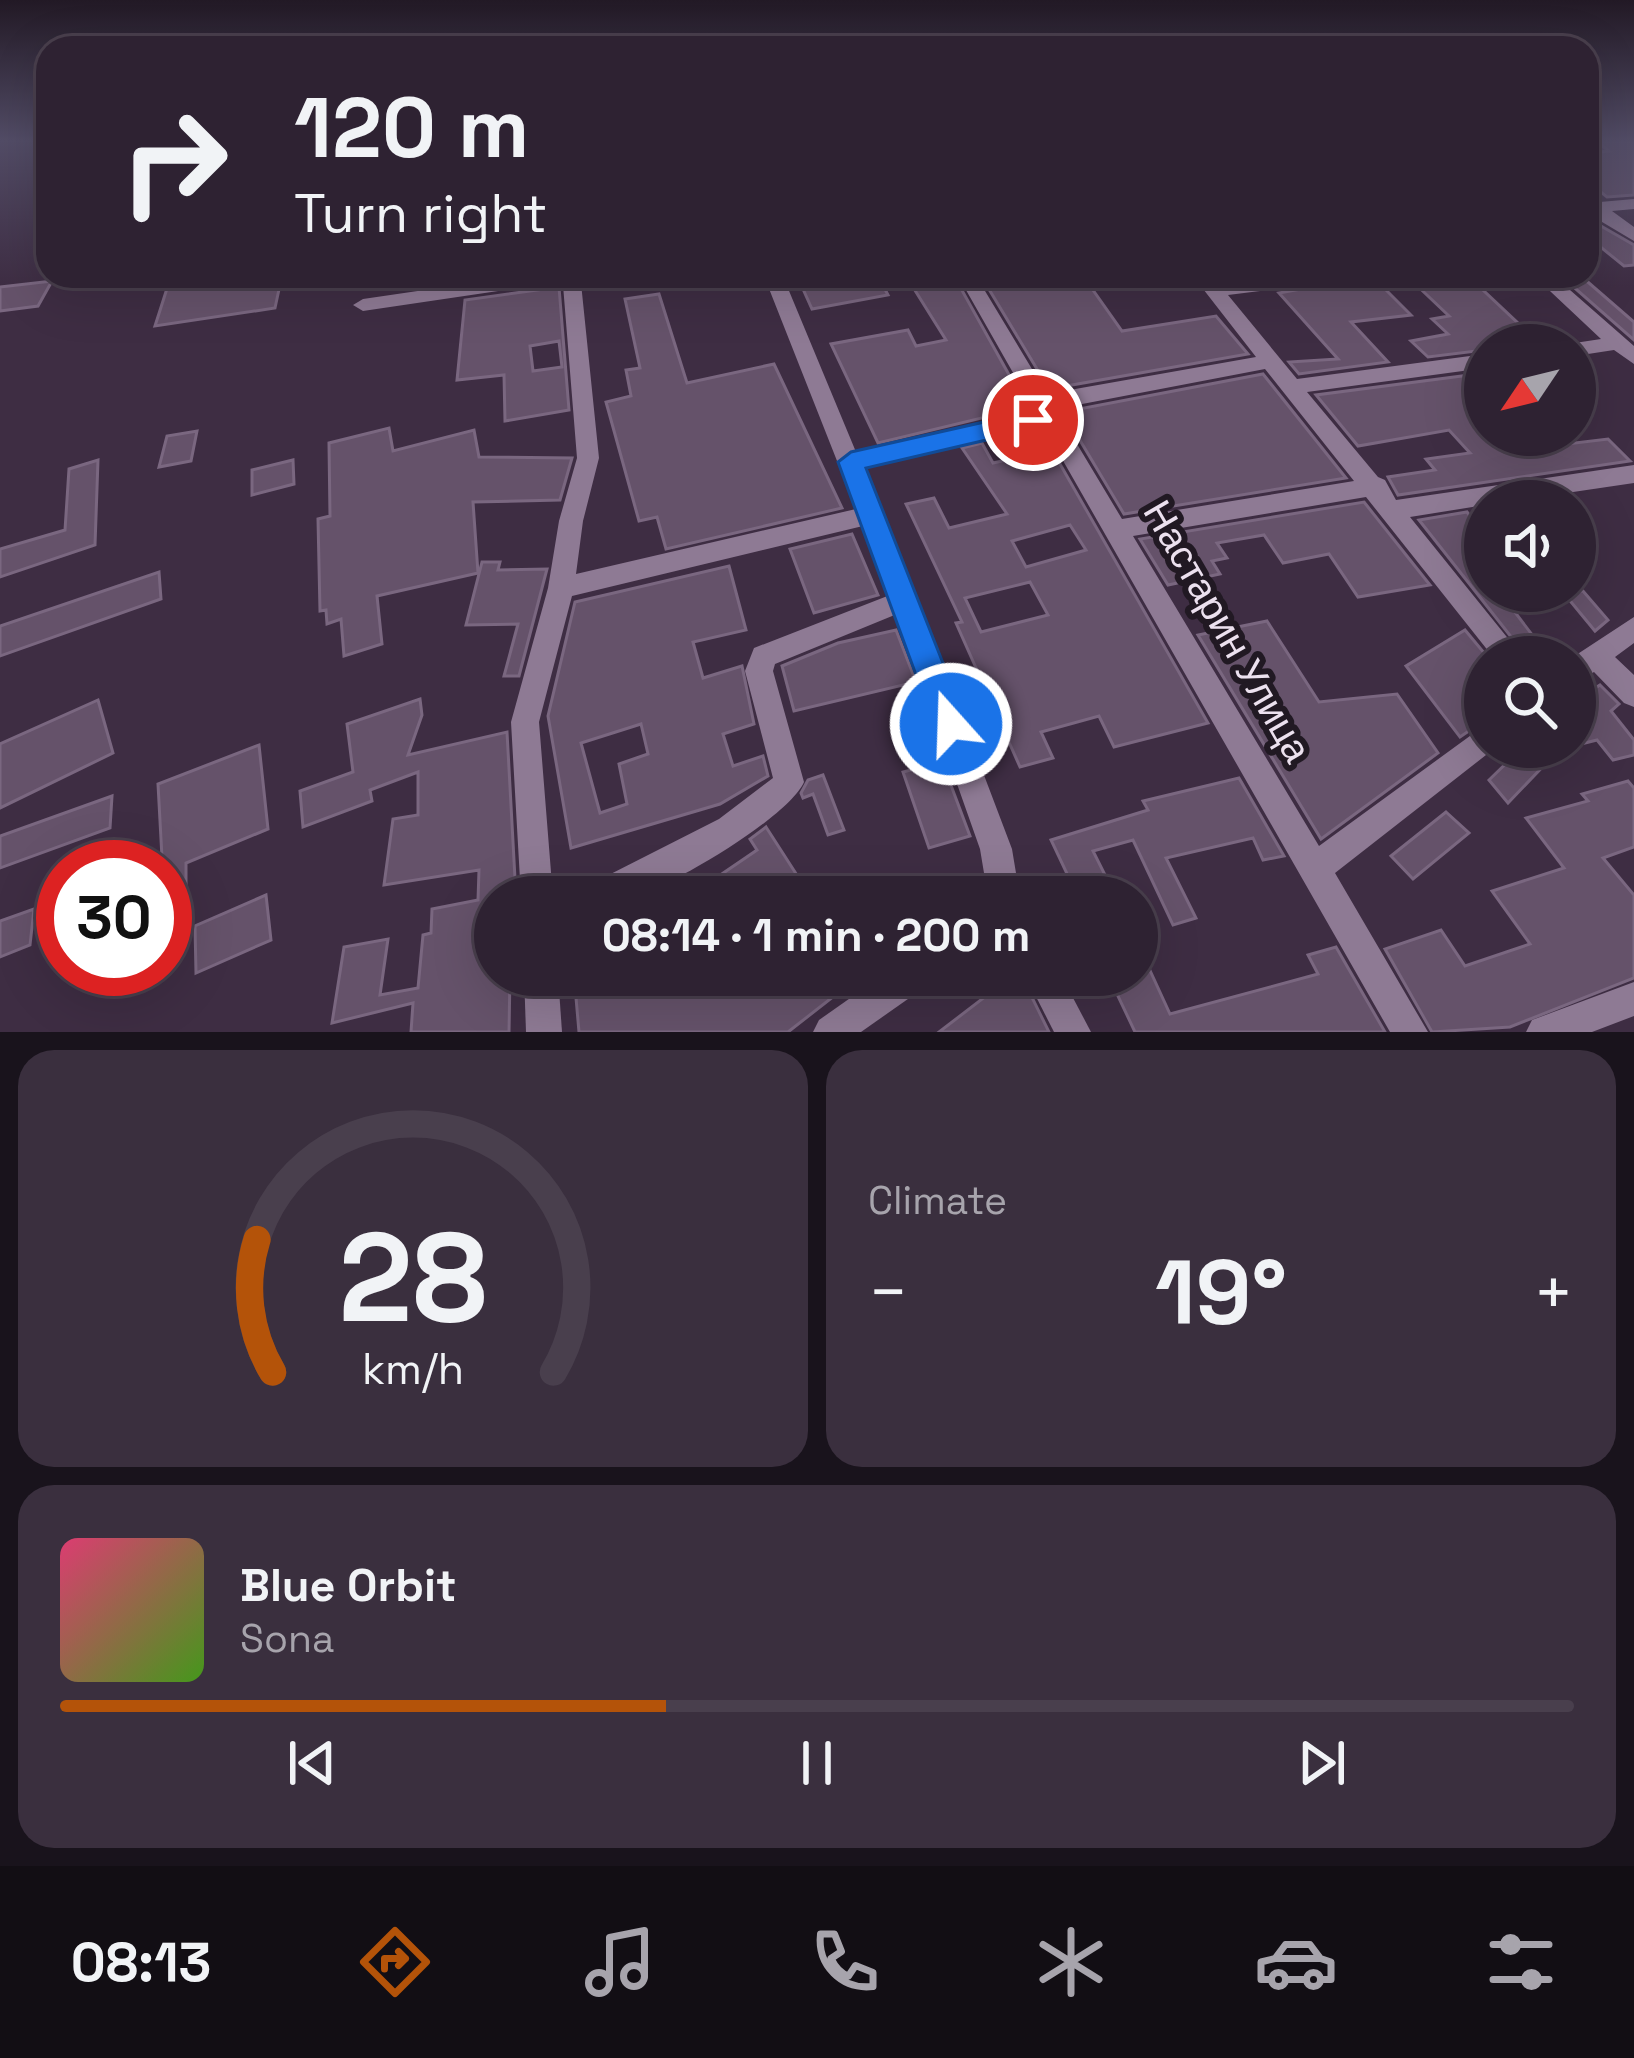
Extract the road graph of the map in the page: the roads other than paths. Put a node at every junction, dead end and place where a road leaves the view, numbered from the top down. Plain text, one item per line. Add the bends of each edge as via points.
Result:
1 (1634, 204) edge
2 (1599, 205) edge
3 (1599, 211) edge
4 (1634, 236) edge
5 (480, 288) edge
6 (573, 288) edge
7 (778, 288) edge
8 (974, 288) edge
9 (1211, 288) edge
10 (1556, 288) edge
11 (363, 305) dead end
12 (1596, 349) edge
13 (1626, 350) edge
14 (1270, 361) junction
15 (1464, 364) edge
16 (1291, 387) junction
17 (1046, 404) junction
18 (851, 462) junction
19 (1634, 474) edge
20 (1377, 486) junction
21 (1393, 510) junction
22 (873, 514) junction
23 (1120, 529) junction
24 (561, 589) junction
25 (905, 599) junction
26 (1634, 628) edge
27 (1492, 636) edge
28 (1596, 656) edge
29 (1596, 669) edge
30 (1634, 694) edge
31 (1464, 754) edge
32 (1317, 867) junction
33 (536, 876) edge
34 (638, 876) edge
35 (1000, 876) edge
36 (542, 996) edge
37 (883, 996) edge
38 (1053, 996) edge
39 (1634, 999) edge
40 (544, 1032) edge
41 (831, 1032) edge
42 (1073, 1032) edge
43 (1410, 1032) edge
44 (1544, 1032) edge

1 - 2 street
3 - 4 street
5 - 11 street
6 - 24 street via 588,458
7 - 18 street
8 - 17 street, Настарин Улица
9 - 14 street
10 - 13 street
12 - 13 street
14 - 16 street
14 - 17 street
15 - 16 street
16 - 20 street
17 - 18 street via 1033,420
17 - 23 street, Настарин Улица
18 - 22 street
19 - 21 street
20 - 21 street
20 - 23 street
21 - 27 street
22 - 24 street
22 - 25 street
23 - 32 street, Настарин Улица
24 - 33 street via 525,722
25 - 34 street via 764,656 759,670 789,782 750,817
25 - 35 street
26 - 28 street
29 - 30 street
31 - 32 street
32 - 43 street, Настарин Улица
36 - 40 street
37 - 41 street
38 - 42 street
39 - 44 street

